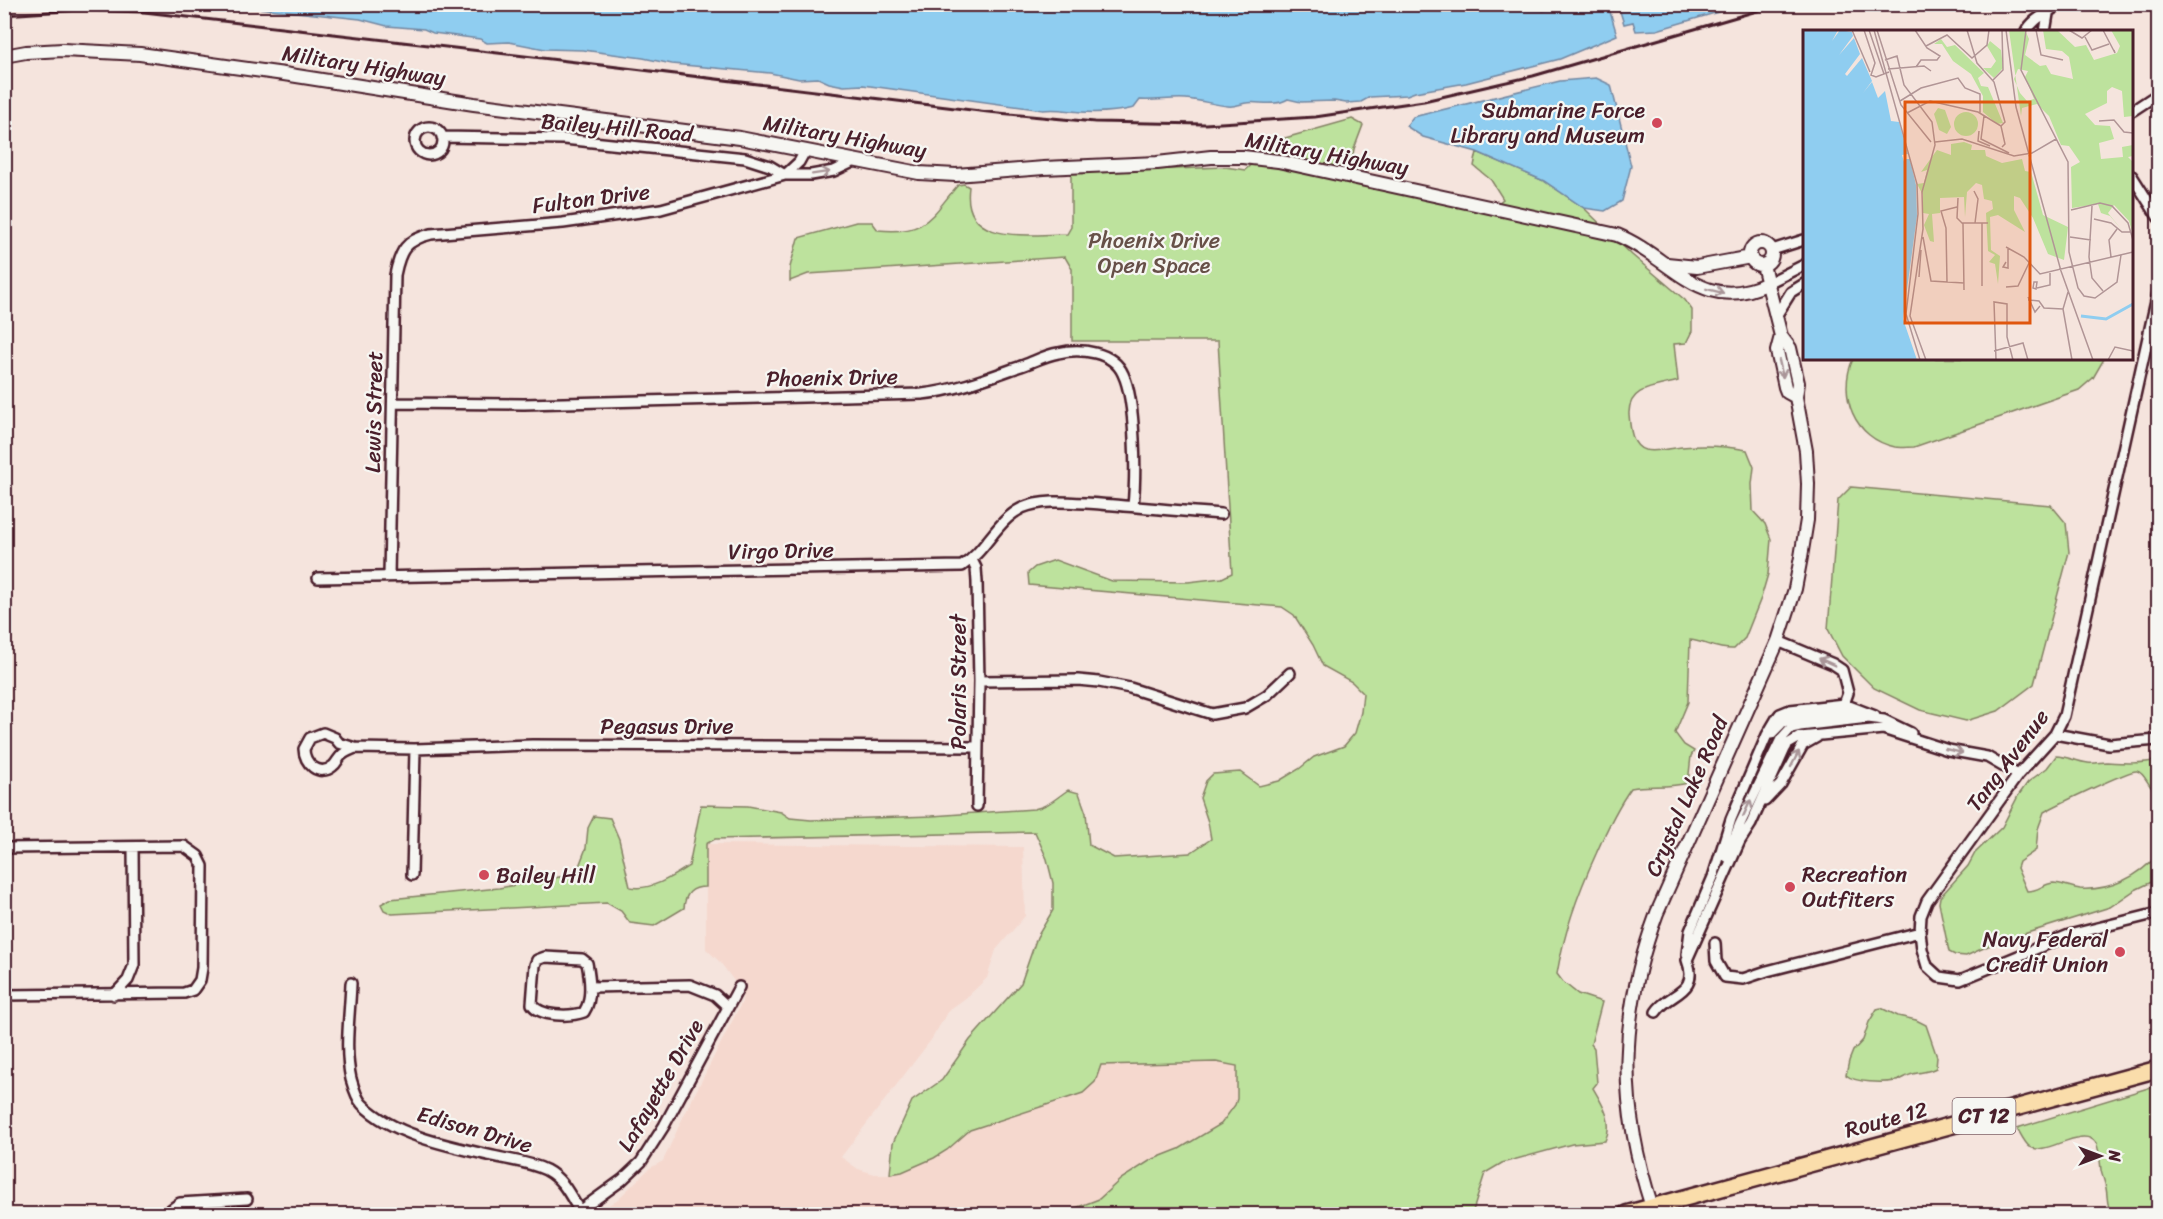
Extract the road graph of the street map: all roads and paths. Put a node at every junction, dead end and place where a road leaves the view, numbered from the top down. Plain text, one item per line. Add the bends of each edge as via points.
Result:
1 (2060, 4) edge
2 (2048, 14) junction
3 (2027, 30) edge
4 (2045, 30) edge
5 (4, 56) edge
6 (2158, 94) edge
7 (2133, 110) edge
8 (442, 137) dead end
9 (805, 151) junction
10 (855, 161) junction
11 (785, 175) junction
12 (2133, 178) edge
13 (2158, 217) edge
14 (1803, 240) edge
15 (403, 249) joint
16 (1772, 250) junction
17 (1751, 257) junction
18 (1667, 264) junction
19 (1763, 265) junction
20 (1803, 266) edge
21 (1768, 283) junction
22 (1803, 285) edge
23 (2158, 292) edge
24 (1776, 316) junction
25 (393, 403) junction
26 (1133, 506) junction
27 (1221, 514) dead end
28 (972, 560) junction
29 (389, 576) junction
30 (318, 578) dead end
31 (1778, 641) junction
32 (1290, 673) dead end
33 (978, 681) junction
34 (1844, 704) junction
35 (1865, 712) junction
36 (1884, 720) junction
37 (2055, 734) junction
38 (2158, 740) edge
39 (1935, 746) junction
40 (978, 747) junction
41 (355, 748) junction
42 (414, 749) junction
43 (1760, 751) junction
44 (2018, 775) junction
45 (977, 806) dead end
46 (133, 847) junction
47 (4, 848) edge
48 (412, 875) dead end
49 (2158, 913) edge
50 (1920, 932) junction
51 (1715, 943) dead end
52 (1687, 960) junction
53 (351, 983) dead end
54 (590, 987) junction
55 (739, 987) dead end
56 (4, 995) edge
57 (114, 995) junction
58 (727, 1006) junction
59 (1656, 1012) dead end
60 (2158, 1069) edge
61 (247, 1199) dead end
62 (217, 1201) junction
63 (1653, 1211) edge
64 (577, 1213) edge
65 (165, 1215) edge
66 (217, 1215) edge
67 (1626, 1215) edge

1 - 2 street
2 - 3 street
2 - 4 street
5 - 9 street, Military Highway via 63,50 140,54 474,104 740,138
6 - 7 street
8 - 11 street, Bailey Hill Road via 564,140 745,158
9 - 10 street, Military Highway
9 - 11 street
11 -> 10 street, Fulton Drive via 834,171
10 - 18 street, Military Highway via 956,175 1211,157 1266,159 1617,234
11 - 15 street, Fulton Drive via 661,209 563,223 431,234 418,237
12 - 13 street
14 - 16 street
15 - 25 street, Lewis Street via 395,275
16 - 17 street via 1759,243 1752,248
16 - 19 street via 1771,259
17 - 18 street, Military Highway via 1697,267
17 - 19 street
18 -> 21 street, Military Highway via 1717,293 1737,294
19 - 21 street, Crystal Lake Road
20 - 21 street
21 - 24 street, Crystal Lake Road
22 - 24 street via 1791,292
23 - 37 street, Tang Avenue via 2064,716
24 - 31 street, Crystal Lake Road via 1781,336 1790,348 1798,383 1796,397 1808,484 1807,520 1795,590
25 - 26 street, Phoenix Drive via 524,404 922,394 948,391 1056,353 1091,352 1110,360 1123,373 1132,413
25 - 29 street, Lewis Street
26 - 27 street
26 - 28 street via 1072,502 1023,507 1009,516
28 - 29 street, Virgo Drive via 962,566
28 - 33 street, Polaris Street via 976,568
29 - 30 street, Virgo Drive
34 -> 31 street via 1848,693 1842,670
31 - 63 street, Crystal Lake Road via 1657,913 1634,989 1627,1056 1628,1096
32 - 33 street via 1245,708 1212,714 1099,682
33 - 40 street, Polaris Street
34 - 35 street
34 - 43 street via 1780,714
35 - 36 street
35 - 43 street via 1793,718 1782,723
36 - 39 street
52 -> 36 street via 1736,832 1781,739 1800,726 1868,718
37 - 38 street via 2109,744
37 - 44 street, Tang Avenue
39 -> 44 street via 1987,757
52 -> 39 street via 1788,744 1800,736 1883,729
40 - 42 street, Pegasus Drive via 532,745
40 - 45 street, Polaris Street
41 - 41 street, Pegasus Drive via 323,733 310,738 304,755 310,766 322,770 334,766 340,755
41 - 42 street, Pegasus Drive
42 - 48 street
43 - 52 street via 1690,931
44 - 50 street, Tang Avenue via 1927,902
46 - 47 street
46 - 57 street via 134,965 128,980
46 - 57 street via 184,846 198,856 203,866 202,968 193,990 184,993
49 - 50 street via 2069,935 1960,980 1939,977 1927,966
50 - 51 street via 1743,979 1725,977 1716,961
52 - 59 street via 1690,973 1684,988
53 - 64 street, Edison Drive via 347,1050 351,1080 361,1103 410,1133 546,1170 562,1182
54 - 54 street via 587,963 582,959 540,958 535,966 532,1004 543,1013 578,1014 586,1008
54 - 58 street via 690,985 715,995
55 - 58 street, Lafayette Drive
56 - 57 street
58 - 64 street, Lafayette Drive via 650,1150 622,1180
60 - 63 highway, Route 12 / CT 12
61 - 62 street
62 - 65 street via 180,1203
62 - 66 street
63 - 67 highway, Route 12 / CT 12

